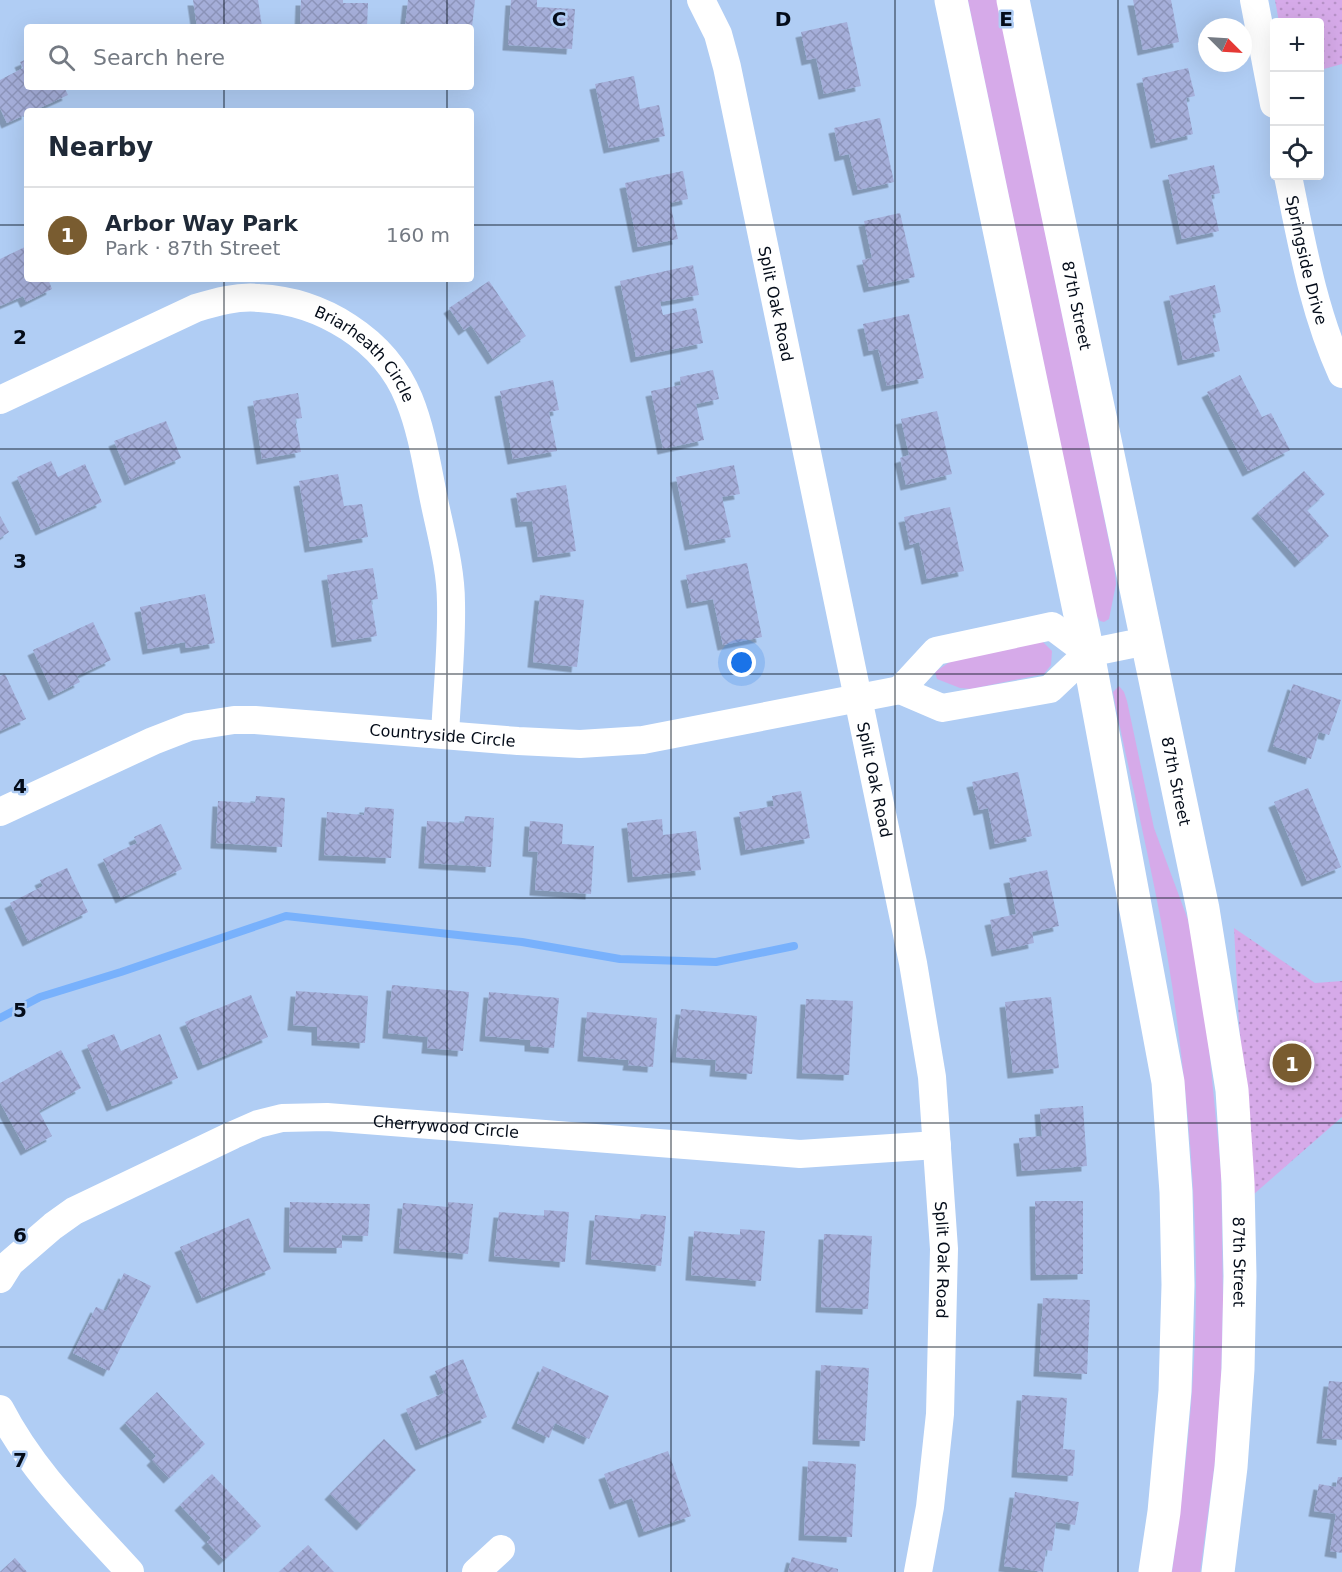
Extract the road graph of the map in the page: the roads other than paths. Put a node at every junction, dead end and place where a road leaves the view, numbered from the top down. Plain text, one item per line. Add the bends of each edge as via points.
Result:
1 (701, 0) edge
2 (951, 0) edge
3 (1013, 0) edge
4 (1254, 0) edge
5 (1270, 79) edge
6 (1289, 180) edge
7 (1342, 374) edge
8 (0, 400) edge
9 (1147, 641) junction
10 (1088, 653) junction
11 (900, 690) junction
12 (858, 698) junction
13 (445, 735) junction
14 (0, 812) edge
15 (937, 1144) junction
16 (0, 1280) edge
17 (0, 1408) edge
18 (501, 1550) dead end
19 (130, 1572) edge
20 (476, 1572) edge
21 (918, 1572) edge
22 (1155, 1572) edge
23 (1218, 1572) edge

1 - 12 street, Split Oak Road via 718,33 727,67
2 - 10 street
3 - 9 street, 87th Street
4 - 5 street
6 - 7 street, Springside Drive via 1314,298
8 - 13 street, Briarheath Circle via 196,308 219,302 259,297 298,303 366,340 399,378 422,438 449,574
9 - 10 street
9 - 23 street, 87th Street via 1203,909 1232,1090 1240,1276 1238,1369
10 - 11 street via 1050,689 942,708
10 - 11 street via 1052,626 936,651
10 - 22 street via 1168,1082 1178,1285 1175,1391
11 - 12 street, Countryside Circle
12 - 13 street, Countryside Circle via 643,740 580,744
12 - 15 street, Split Oak Road via 913,963 932,1077
13 - 14 street, Countryside Circle via 255,720 189,727
15 - 16 street, Cherrywood Circle via 800,1154 327,1118 282,1118 233,1135 74,1211 10,1263
15 - 21 street, Split Oak Road via 944,1249 940,1414
17 - 19 street via 15,1439 40,1474
18 - 20 street

